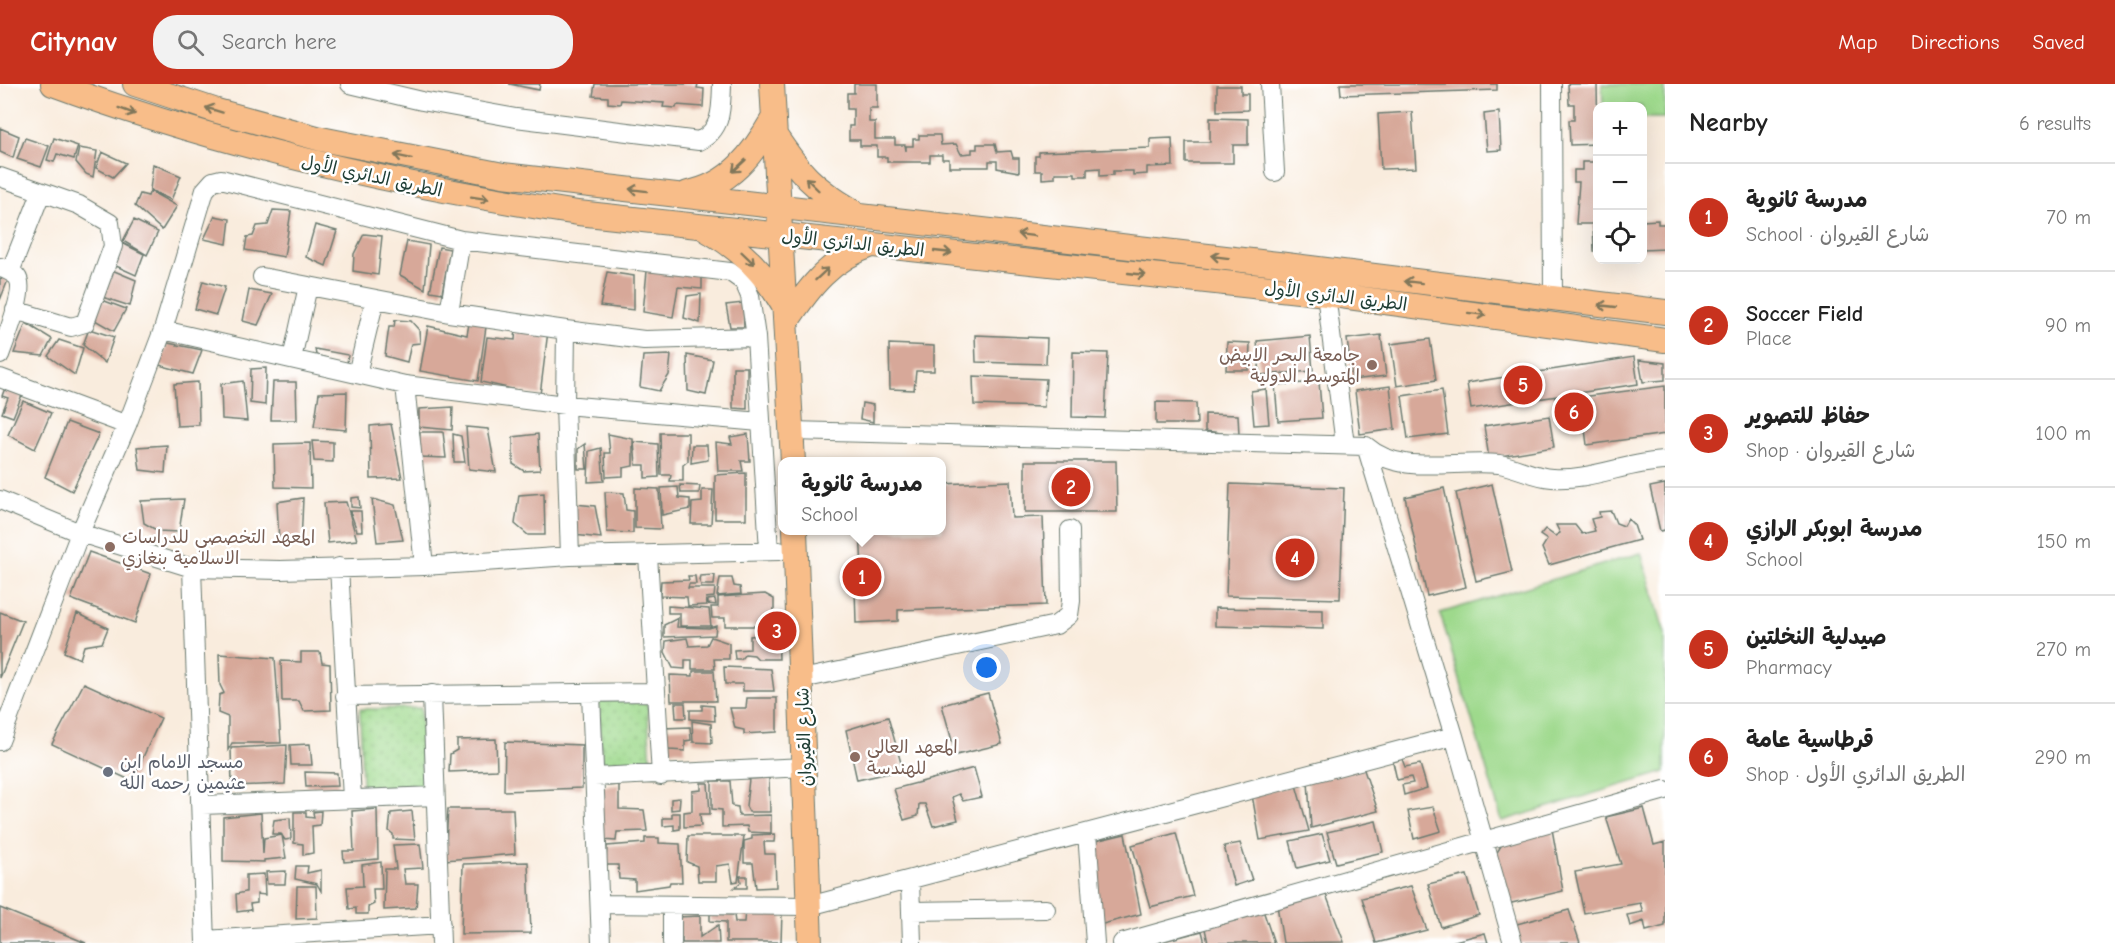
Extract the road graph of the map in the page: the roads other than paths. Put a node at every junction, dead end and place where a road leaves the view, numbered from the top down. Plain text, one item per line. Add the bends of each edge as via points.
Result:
1 (53, 84) edge
2 (135, 84) edge
3 (350, 84) edge
4 (722, 84) edge
5 (772, 84) edge
6 (1270, 84) edge
7 (1552, 84) edge
8 (773, 127) junction
9 (1275, 172) dead end
10 (0, 177) edge
11 (41, 193) junction
12 (675, 195) junction
13 (780, 205) junction
14 (861, 215) junction
15 (700, 226) junction
16 (781, 236) junction
17 (461, 240) junction
18 (875, 244) junction
19 (5, 270) edge
20 (262, 277) dead end
21 (308, 286) junction
22 (1326, 294) junction
23 (375, 299) junction
24 (1553, 300) junction
25 (15, 310) junction
26 (1665, 312) edge
27 (449, 313) junction
28 (786, 315) junction
29 (163, 330) junction
30 (566, 330) junction
31 (756, 337) junction
32 (1665, 340) edge
33 (0, 355) edge
34 (292, 359) junction
35 (357, 374) junction
36 (0, 378) edge
37 (405, 385) junction
38 (565, 405) junction
39 (760, 422) junction
40 (127, 425) junction
41 (792, 430) junction
42 (1345, 445) junction
43 (1366, 446) junction
44 (793, 457) edge
45 (1665, 461) edge
46 (0, 500) edge
47 (1070, 530) dead end
48 (80, 533) junction
49 (795, 541) edge
50 (769, 551) junction
51 (648, 555) junction
52 (570, 556) junction
53 (424, 566) junction
54 (339, 567) junction
55 (192, 568) junction
56 (802, 679) junction
57 (654, 692) junction
58 (432, 694) junction
59 (591, 694) junction
60 (345, 696) junction
61 (1454, 736) junction
62 (0, 741) edge
63 (805, 767) junction
64 (661, 776) junction
65 (594, 777) junction
66 (1665, 790) edge
67 (435, 796) junction
68 (352, 798) junction
69 (202, 805) junction
70 (1087, 833) junction
71 (1482, 840) junction
72 (910, 881) junction
73 (600, 904) junction
74 (672, 905) junction
75 (809, 906) junction
76 (1046, 909) dead end
77 (912, 911) junction
78 (441, 934) edge
79 (356, 937) edge
80 (205, 942) edge
81 (601, 943) edge
82 (672, 943) edge
83 (810, 943) edge
84 (912, 943) edge
85 (1095, 943) edge
86 (1122, 943) edge
87 (1513, 943) edge

1 -> 15 main road, الطريق الدائري الأول via 177,127 318,165 470,196
12 -> 2 main road, الطريق الدائري الأول via 503,175 409,158 229,114
3 - 4 street via 516,118 699,141 716,129
5 - 8 main road
6 - 9 street
7 - 24 street
8 -> 12 main road via 737,170 698,191
8 - 13 main road
14 -> 8 main road via 813,185 794,165
10 - 11 street
11 - 19 street
11 - 25 street via 105,218 113,232 113,246 85,324 71,327
12 - 13 main road, الطريق الدائري الأول
13 - 14 main road, الطريق الدائري الأول
13 - 16 main road
24 -> 14 main road, الطريق الدائري الأول
15 - 16 main road, الطريق الدائري الأول
15 -> 28 main road via 742,252 765,276
16 - 18 main road, الطريق الدائري الأول
16 - 28 main road
17 - 27 street
17 - 29 street via 221,179 213,181 204,190
17 - 31 street via 730,272 744,282 750,296
18 -> 22 main road, الطريق الدائري الأول
28 -> 18 main road via 827,269
19 - 25 street via 17,277 19,283
20 - 21 street
21 - 23 street
21 - 34 street
22 -> 32 main road, الطريق الدائري الأول
22 - 42 street
23 - 27 street
23 - 35 street
26 -> 24 main road, الطريق الدائري الأول
25 - 33 street
27 - 30 street
28 - 41 main road
29 - 34 street
29 - 40 street
30 - 31 street via 644,340
30 - 38 street
31 - 39 street
34 - 35 street
35 - 37 street
36 - 40 street
37 - 38 street
37 - 53 street
38 - 39 street
38 - 52 street
39 - 50 street
40 - 48 street
41 - 42 street
41 - 44 main road
42 - 43 street
43 - 45 street via 1378,457 1396,461 1497,464 1551,478
43 - 61 street
46 - 48 street
47 - 56 street via 1069,615 1056,625
48 - 55 street
48 - 62 street
49 - 50 street
49 - 56 main road, شارع القيروان
50 - 51 street
51 - 52 street
51 - 57 street
52 - 53 street
53 - 54 street
54 - 55 street
54 - 60 street
55 - 69 street
56 - 63 main road, شارع القيروان
57 - 59 street
57 - 64 street
58 - 59 street
58 - 60 street
58 - 67 street
59 - 65 street
60 - 68 street
61 - 70 street
61 - 71 street
63 - 64 street
63 - 75 main road, شارع القيروان
64 - 65 street
65 - 73 street
66 - 71 street
67 - 68 street
67 - 78 street
68 - 69 street
69 - 80 street
70 - 72 street
70 - 85 street
71 - 86 street
71 - 87 street
72 - 75 street
72 - 77 street
73 - 74 street
73 - 81 street
74 - 75 street
74 - 82 street
75 - 83 main road, شارع القيروان
76 - 77 street
77 - 84 street
78 - 79 street
79 - 80 street

